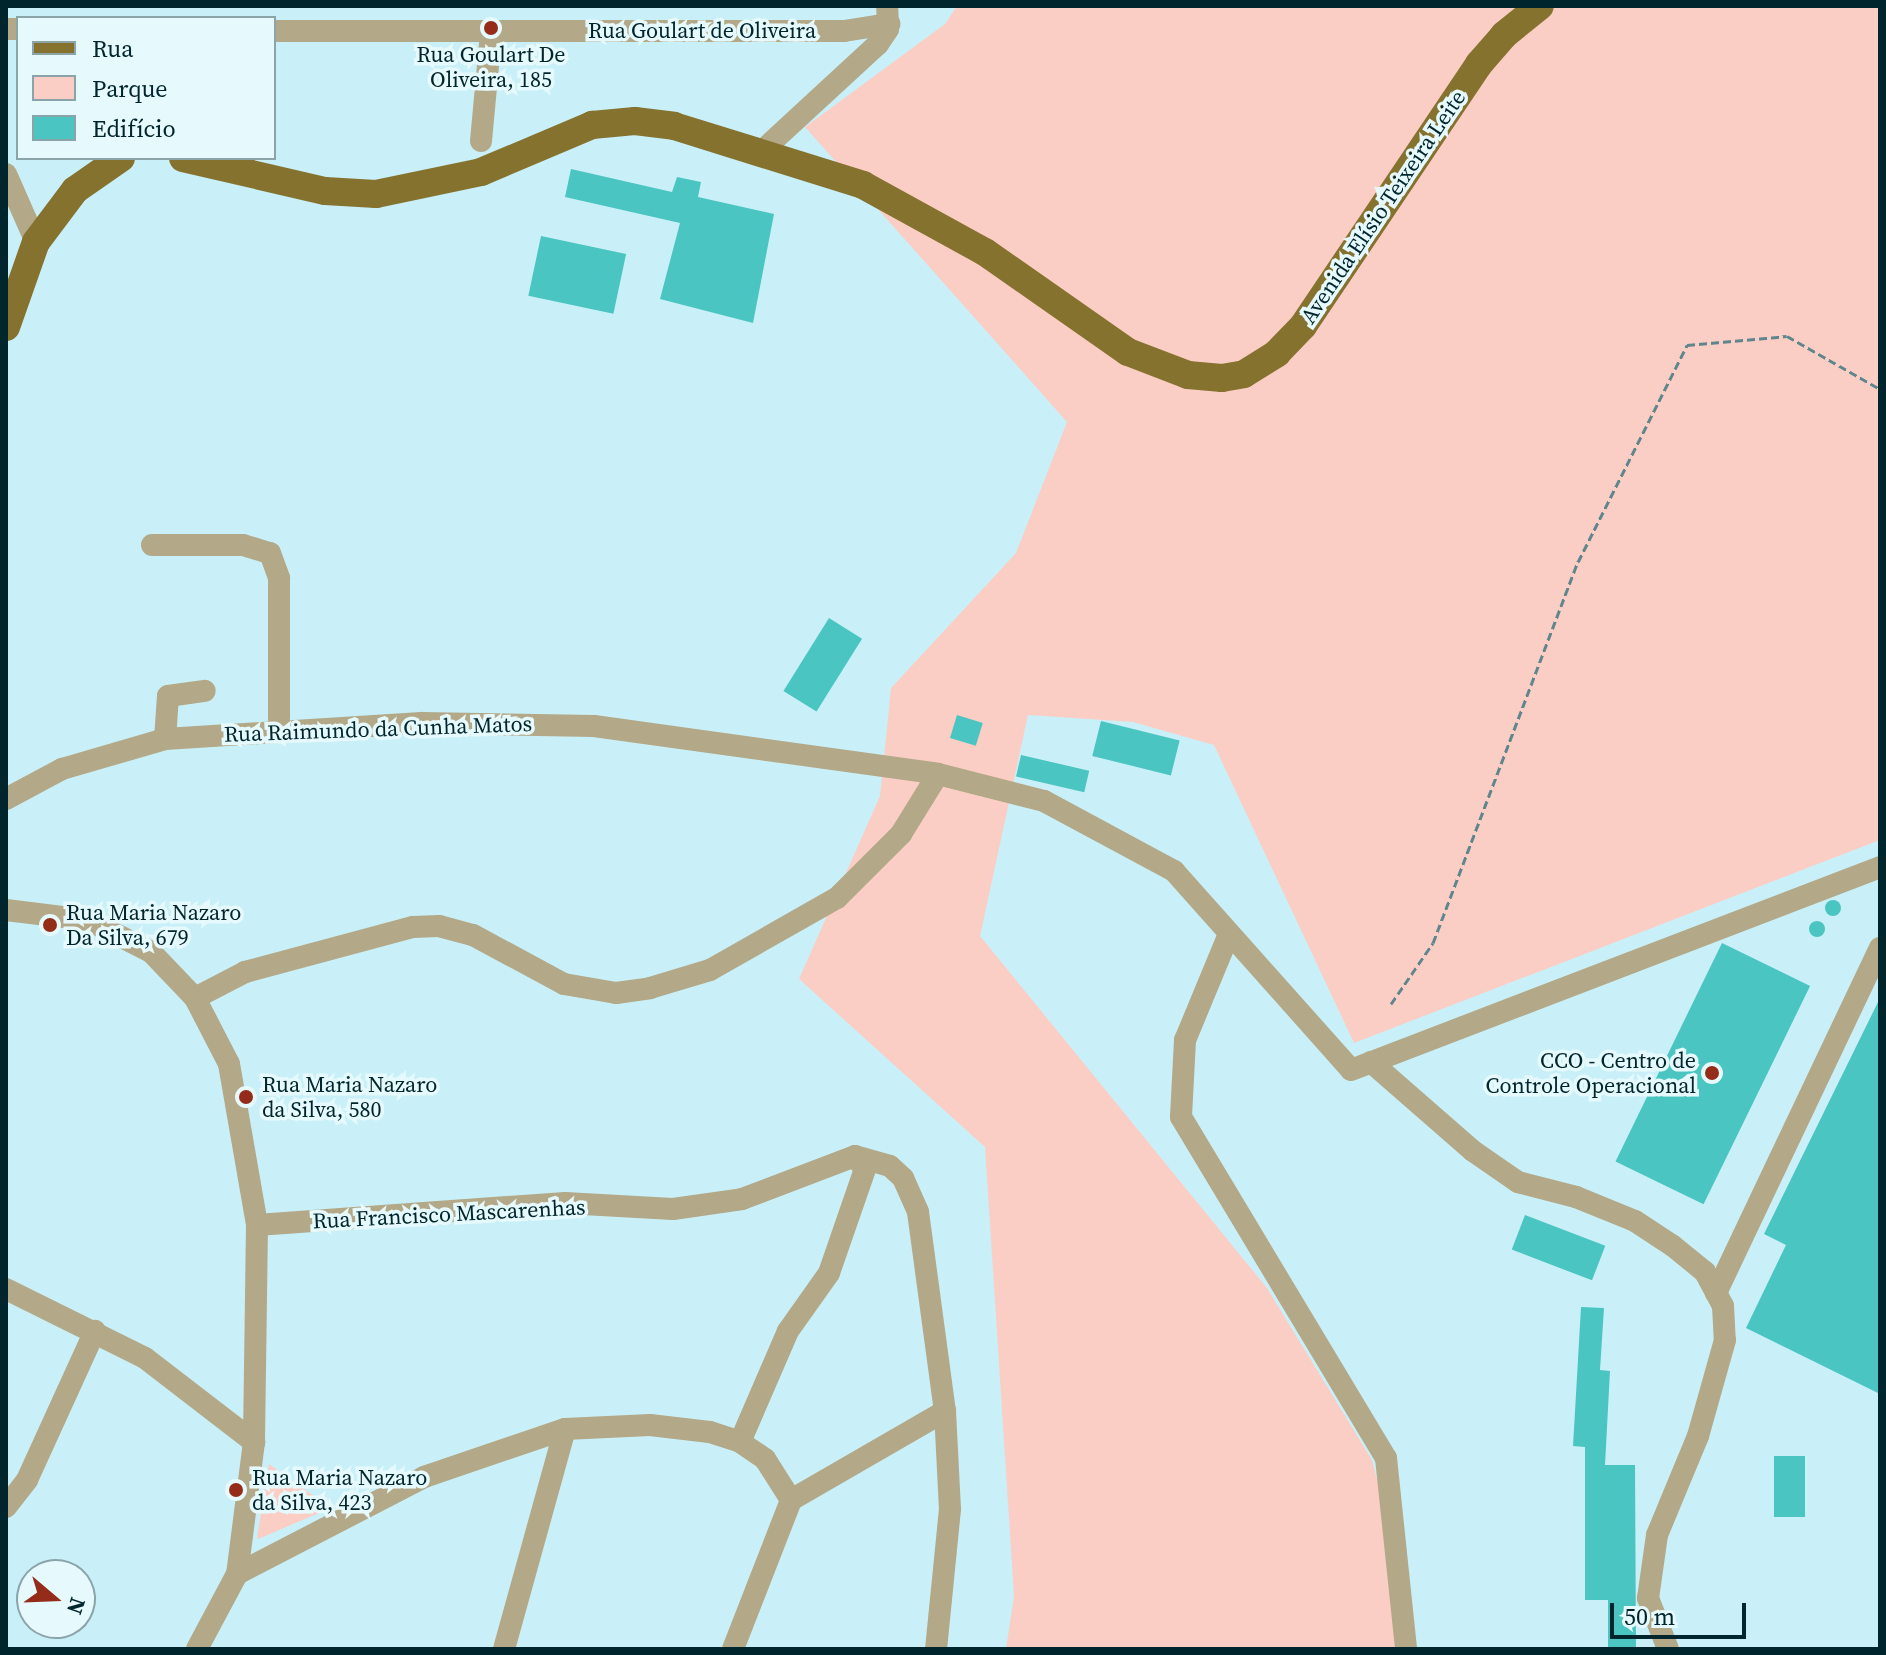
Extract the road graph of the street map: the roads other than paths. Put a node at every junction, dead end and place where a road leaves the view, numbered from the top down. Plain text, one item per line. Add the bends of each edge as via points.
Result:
1 (1540, 6) edge
2 (888, 15) edge
3 (276, 31) edge
4 (491, 33) junction
5 (481, 141) dead end
6 (762, 151) junction
7 (118, 160) edge
8 (192, 160) edge
9 (6, 174) edge
10 (36, 242) junction
11 (6, 327) edge
12 (152, 545) dead end
13 (205, 691) dead end
14 (279, 731) junction
15 (165, 739) junction
16 (938, 774) junction
17 (6, 799) edge
18 (1880, 867) edge
19 (6, 910) edge
20 (1229, 934) junction
21 (1880, 948) edge
22 (195, 998) junction
23 (1371, 1062) junction
24 (864, 1158) junction
25 (257, 1225) junction
26 (6, 1289) edge
27 (1716, 1293) junction
28 (95, 1331) junction
29 (945, 1411) junction
30 (565, 1429) junction
31 (254, 1442) junction
32 (740, 1442) junction
33 (791, 1500) junction
34 (6, 1507) edge
35 (237, 1574) junction
36 (197, 1649) edge
37 (504, 1649) edge
38 (733, 1649) edge
39 (936, 1649) edge
40 (1406, 1649) edge
41 (1668, 1649) edge

1 - 6 main road, Avenida Elísio Teixeira Leite via 1479,64 1303,326 1277,353 1244,374 1188,375 1128,352 985,252 899,202
2 - 4 street, Rua Goulart de Oliveira via 844,31
2 - 6 street via 878,44
3 - 4 street, Rua Goulart de Oliveira
4 - 5 street
6 - 8 main road, Avenida Elísio Teixeira Leite via 674,126 606,124 481,172 376,194 325,191
7 - 10 main road via 75,190
9 - 10 street
10 - 11 main road
12 - 14 street via 243,545 270,553 279,578
13 - 15 street via 168,696
14 - 15 street, Rua Raimundo da Cunha Matos
14 - 16 street, Rua Raimundo da Cunha Matos via 524,721
15 - 17 street, Rua Raimundo da Cunha Matos via 62,769
16 - 20 street, Rua Raimundo da Cunha Matos via 1044,801 1174,871
16 - 22 street via 901,834 837,898 710,970 616,993 564,984 473,935 439,926 413,927 245,972
18 - 23 street
19 - 22 street via 88,920 119,931 151,952
20 - 23 street, Rua Raimundo da Cunha Matos via 1351,1070
20 - 40 street via 1185,1040 1181,1117 1386,1458
21 - 27 street
22 - 25 street via 229,1064
23 - 27 street via 1473,1151 1518,1182 1576,1197 1635,1221 1705,1272
24 - 25 street, Rua Francisco Mascarenhas via 719,1204 663,1209 565,1203
24 - 29 street via 903,1178 918,1212
24 - 32 street via 865,1169 829,1273 788,1331
25 - 31 street
26 - 28 street
27 - 41 street via 1723,1306 1725,1340 1698,1436 1657,1535 1648,1598
28 - 31 street via 145,1358
28 - 34 street via 27,1480
29 - 33 street
29 - 39 street via 950,1509
30 - 32 street via 650,1425 710,1432
30 - 35 street via 424,1477
30 - 37 street
31 - 35 street
32 - 33 street via 765,1459
33 - 38 street
35 - 36 street

